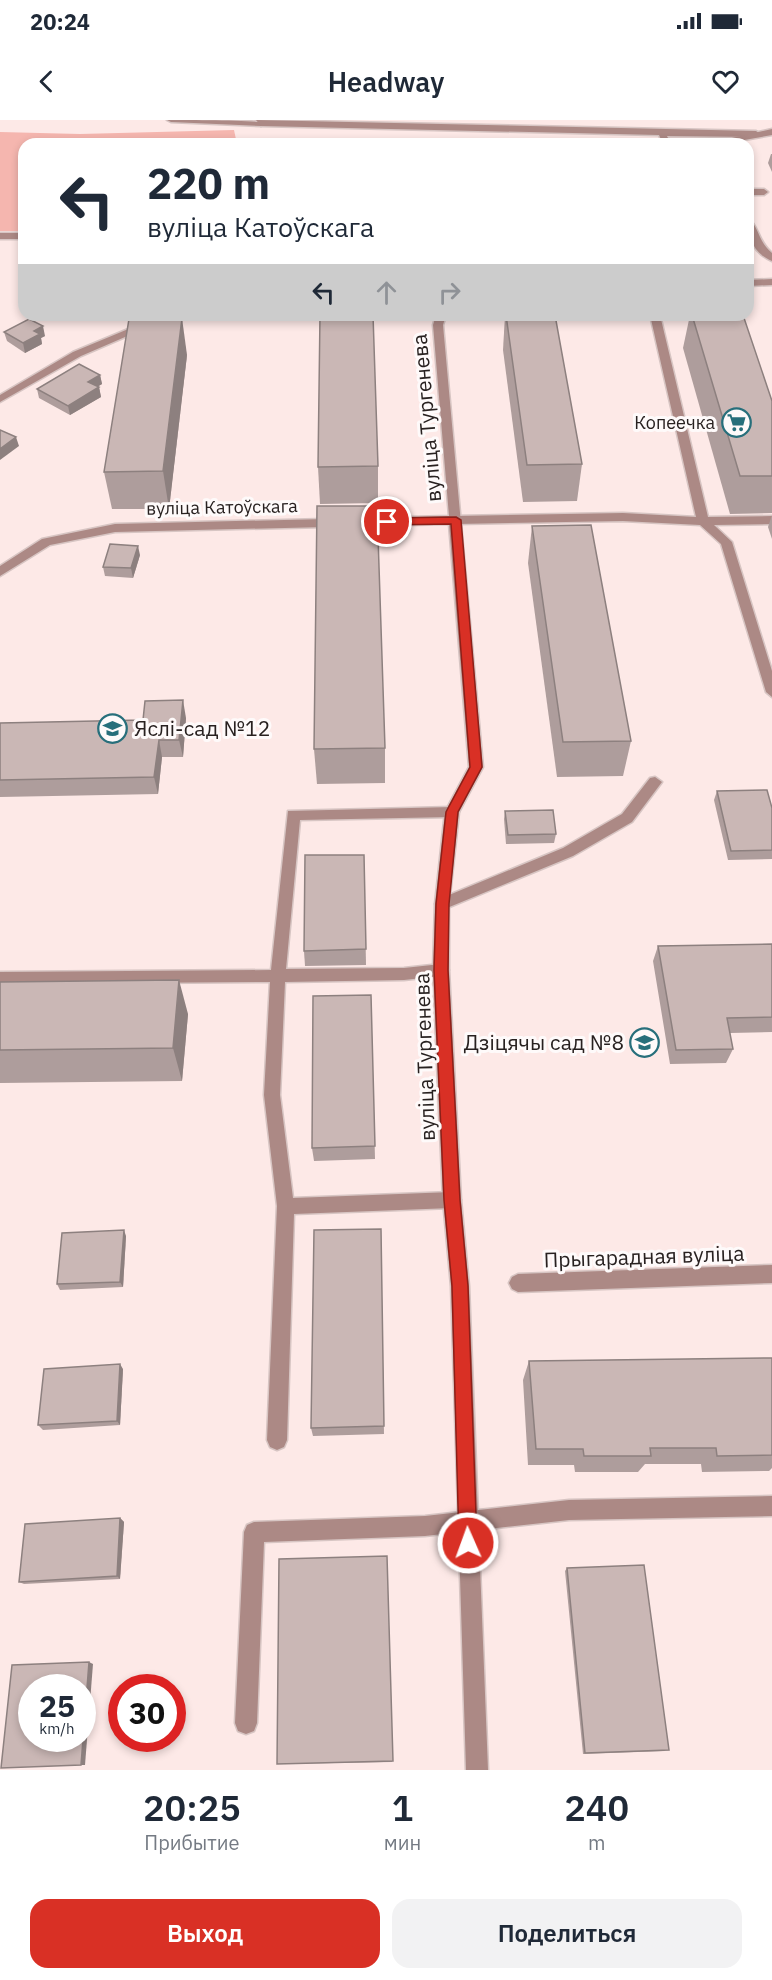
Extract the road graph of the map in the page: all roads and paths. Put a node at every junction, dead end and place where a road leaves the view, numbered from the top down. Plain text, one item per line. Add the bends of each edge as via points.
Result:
1 (171, 120) edge
2 (261, 122) edge
3 (772, 132) edge
4 (662, 133) junction
5 (756, 134) junction
6 (664, 138) edge
7 (737, 138) edge
8 (754, 192) edge
9 (765, 192) dead end
10 (0, 236) edge
11 (18, 236) edge
12 (754, 237) edge
13 (772, 258) edge
14 (772, 282) edge
15 (754, 283) edge
16 (157, 321) edge
17 (439, 321) edge
18 (656, 321) edge
19 (0, 399) edge
20 (456, 520) junction
21 (772, 520) edge
22 (703, 522) junction
23 (0, 572) edge
24 (772, 692) edge
25 (655, 782) dead end
26 (452, 812) junction
27 (442, 904) junction
28 (441, 970) junction
29 (278, 976) junction
30 (0, 978) edge
31 (452, 1200) junction
32 (285, 1206) junction
33 (772, 1274) edge
34 (518, 1282) dead end
35 (277, 1440) dead end
36 (772, 1506) edge
37 (467, 1521) junction
38 (246, 1724) dead end
39 (477, 1770) edge

1 - 2 street
2 - 4 street
3 - 5 street
4 - 5 street
4 - 6 street
5 - 7 street
8 - 9 street
10 - 11 street
12 - 13 street via 758,247
14 - 15 street
16 - 19 street via 77,354
17 - 20 street, вуліца Тургенева
18 - 22 street
20 - 22 street, вуліца Катоўскага via 623,517
20 - 23 street, вуліца Катоўскага via 115,528 46,543
20 - 26 street, вуліца Тургенева via 476,767
21 - 22 street, вуліца Катоўскага
22 - 24 street via 726,542
25 - 27 street via 627,818 568,852
26 - 27 street, вуліца Тургенева
26 - 29 street via 294,815
27 - 28 street, вуліца Тургенева
28 - 29 street
28 - 31 street, вуліца Тургенева
29 - 30 street
29 - 32 street via 272,1095
31 - 32 street
31 - 37 street, вуліца Тургенева via 460,1286
32 - 35 street
33 - 34 street, Прыгарадная вуліца
36 - 37 street via 568,1510
37 - 38 street via 254,1532
37 - 39 street, вуліца Тургенева

